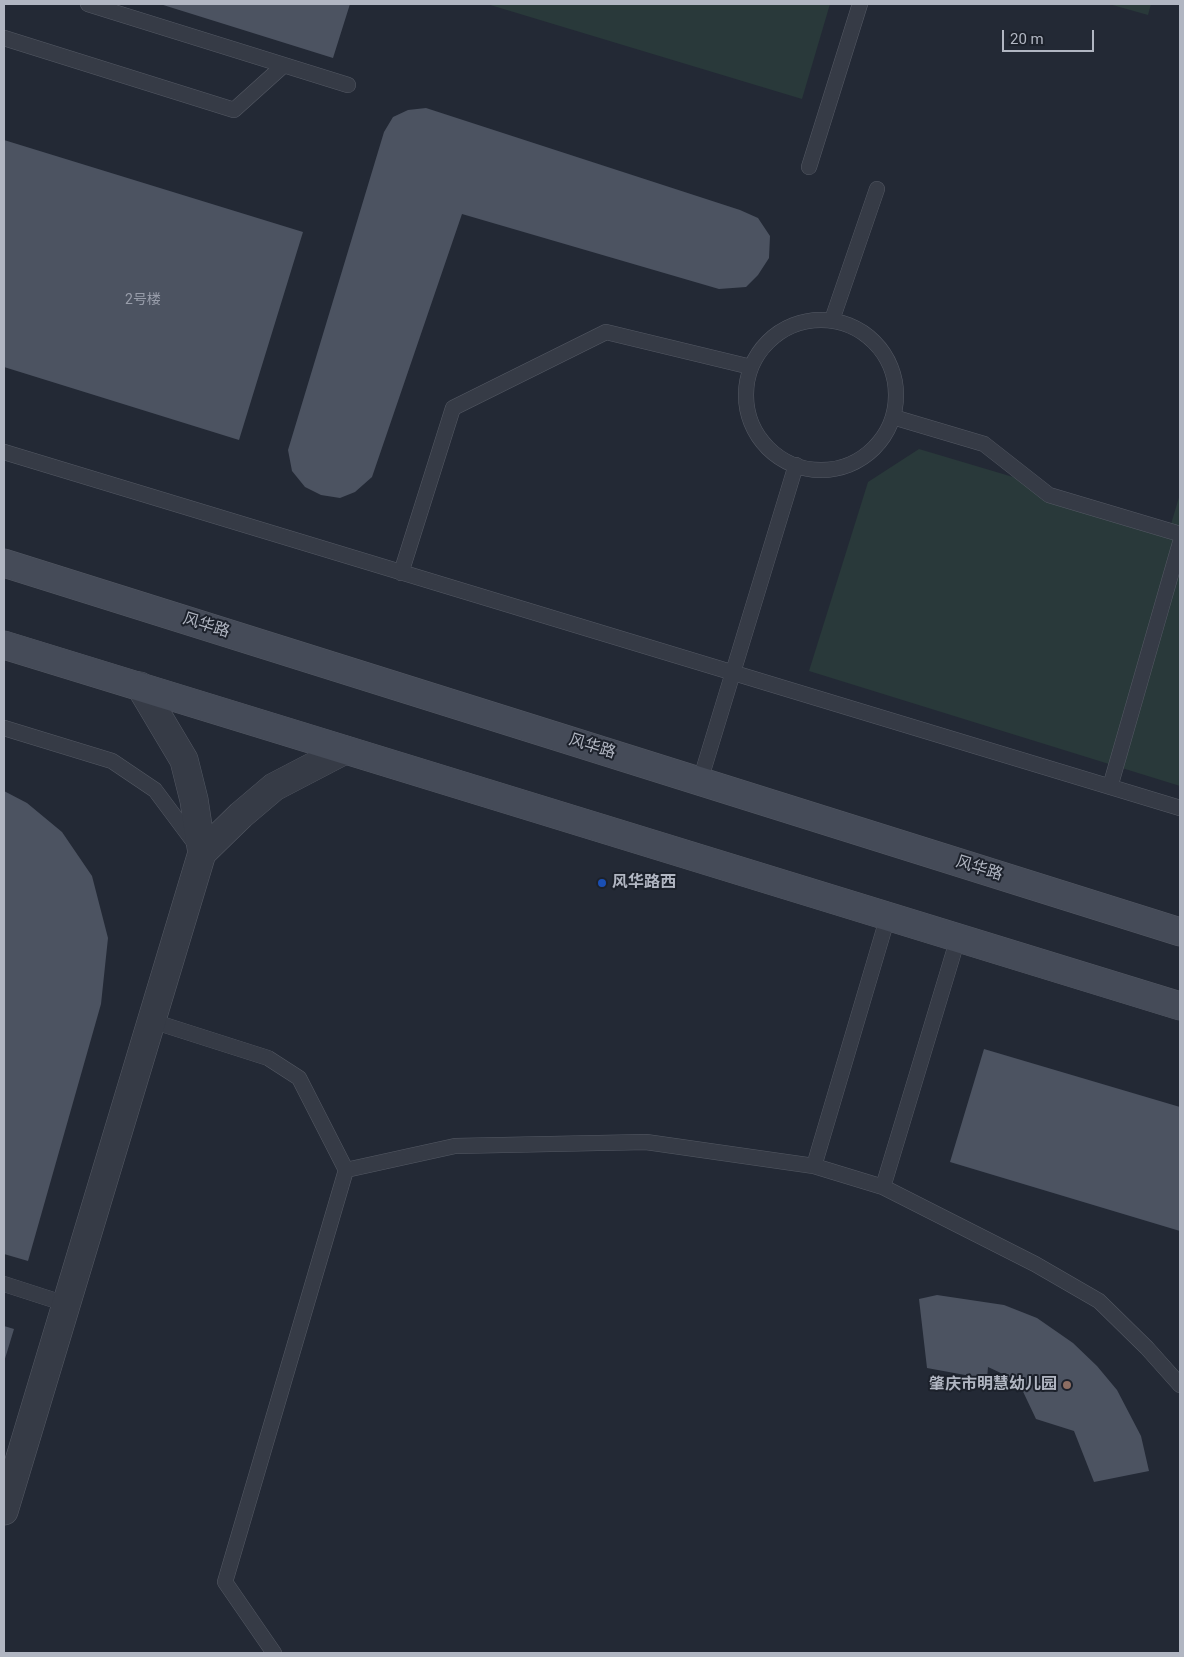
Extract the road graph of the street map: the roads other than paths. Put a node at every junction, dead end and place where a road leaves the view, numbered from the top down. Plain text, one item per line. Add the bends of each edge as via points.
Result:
1 (88, 4) edge
2 (860, 4) edge
3 (4, 38) edge
4 (284, 65) junction
5 (348, 85) dead end
6 (809, 167) dead end
7 (877, 188) dead end
8 (832, 320) junction
9 (751, 367) junction
10 (893, 417) junction
11 (4, 452) edge
12 (796, 465) junction
13 (1180, 534) edge
14 (1180, 543) edge
15 (4, 563) edge
16 (400, 573) junction
17 (4, 645) edge
18 (733, 673) junction
19 (140, 686) junction
20 (4, 728) edge
21 (345, 750) junction
22 (700, 781) junction
23 (1110, 787) junction
24 (1180, 808) edge
25 (202, 854) junction
26 (888, 916) junction
27 (1180, 932) edge
28 (958, 938) junction
29 (1180, 1006) edge
30 (152, 1021) junction
31 (814, 1166) junction
32 (346, 1170) junction
33 (883, 1187) junction
34 (4, 1284) edge
35 (66, 1304) junction
36 (1180, 1385) edge
37 (4, 1511) edge
38 (274, 1653) edge

1 - 4 lane
2 - 6 lane
3 - 4 lane via 234,110
4 - 5 lane
7 - 8 lane
8 - 9 lane via 807,321 782,330 763,346
8 - 10 lane via 857,328 877,344 891,366 896,391
9 - 12 lane via 746,391 748,414 758,436 775,454
9 - 16 lane via 606,332 453,408
10 - 12 lane via 882,438 866,455 844,466 820,470
10 - 13 lane via 984,444 1049,495
11 - 16 lane
12 - 18 lane
14 - 23 lane
15 - 22 main road, 风华路
16 - 18 lane
17 - 19 main road
18 - 22 lane
18 - 23 lane
19 - 21 main road
19 - 25 street via 184,760
20 - 25 lane via 112,761 155,790
21 - 25 street via 274,788
21 - 26 main road
22 - 27 main road, 风华路
23 - 24 lane
25 - 30 street
26 - 28 main road
26 - 31 lane
28 - 29 main road
28 - 33 lane
30 - 32 lane via 268,1058 299,1078
30 - 35 street
31 - 32 lane via 646,1142 455,1146
31 - 33 lane
32 - 38 lane via 225,1582
33 - 36 lane via 1035,1264 1099,1301
34 - 35 lane
35 - 37 street

